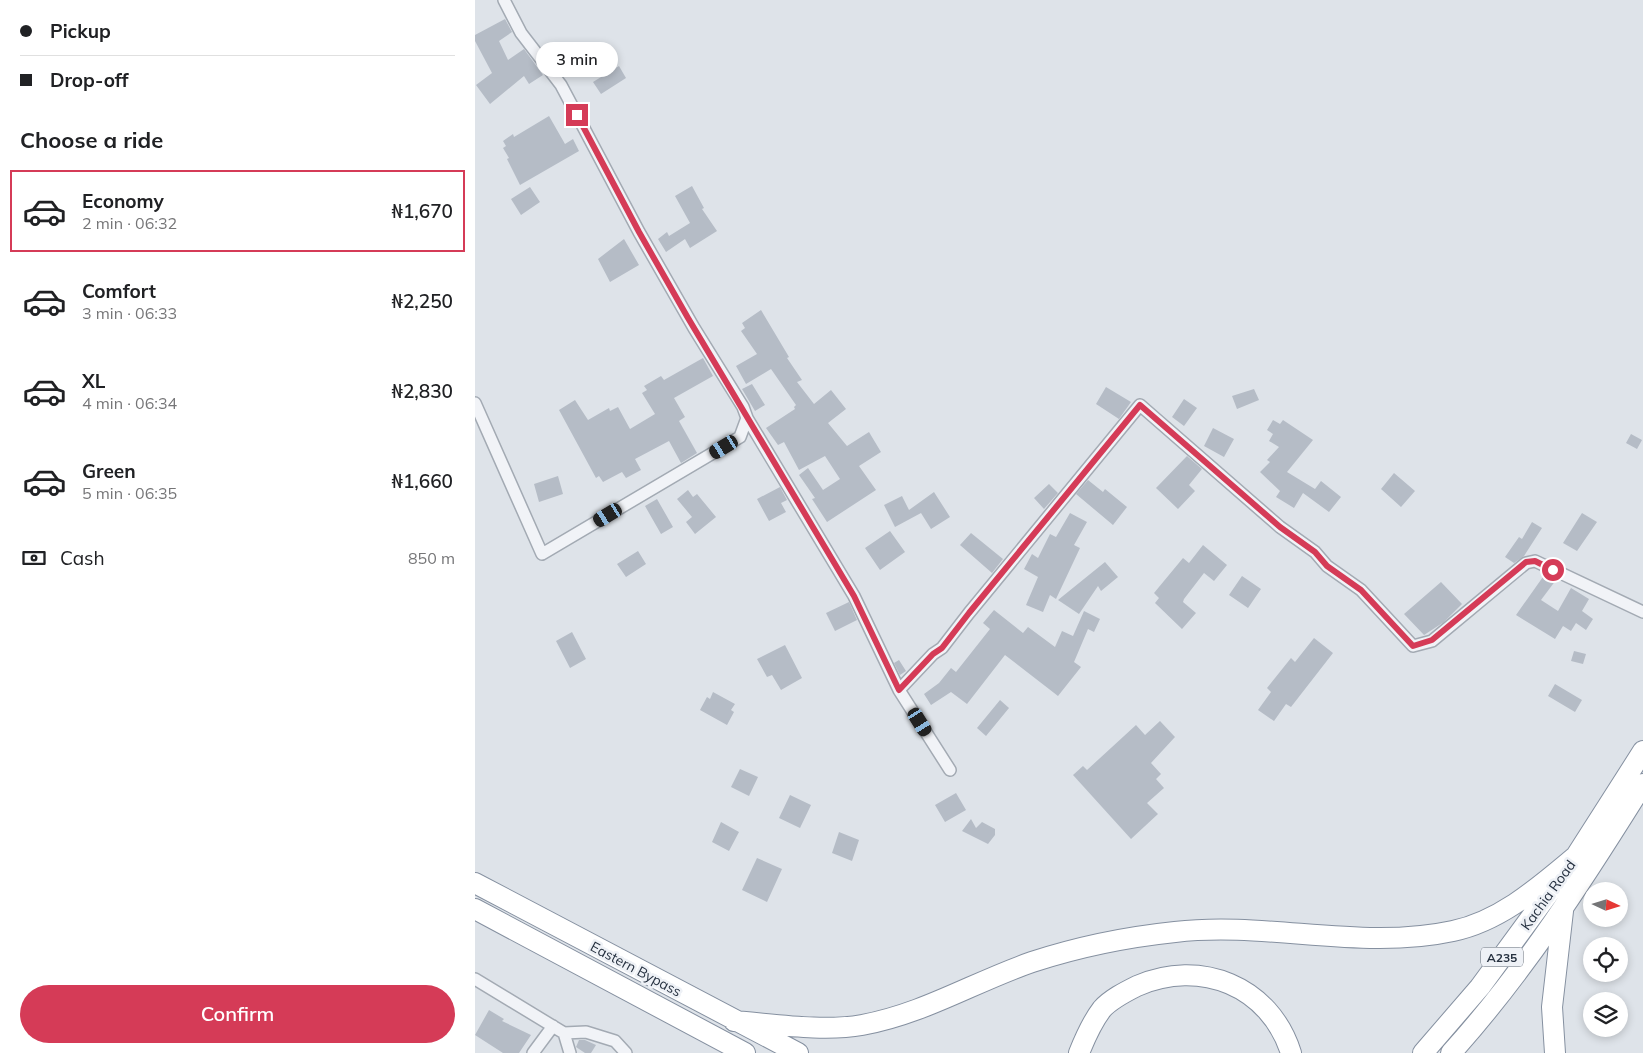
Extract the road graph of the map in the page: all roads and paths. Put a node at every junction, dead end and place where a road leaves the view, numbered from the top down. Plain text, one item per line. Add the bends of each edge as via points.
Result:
1 (503, 0) edge
2 (475, 402) edge
3 (747, 418) junction
4 (1643, 612) edge
5 (899, 690) junction
6 (1643, 752) edge
7 (950, 770) dead end
8 (1643, 784) edge
9 (1585, 853) junction
10 (475, 882) edge
11 (475, 909) edge
12 (1563, 909) junction
13 (475, 979) edge
14 (734, 1021) junction
15 (553, 1026) junction
16 (564, 1033) junction
17 (724, 1046) edge
18 (533, 1053) edge
19 (570, 1053) edge
20 (626, 1053) edge
21 (745, 1053) edge
22 (798, 1053) edge
23 (1079, 1053) edge
24 (1291, 1053) edge
25 (1423, 1053) edge
26 (1451, 1053) edge
27 (1555, 1053) edge

1 - 3 street via 521,33 561,85 639,232
2 - 3 street via 542,554 740,437
3 - 5 street via 854,596
4 - 5 street via 1535,561 1526,562 1432,640 1413,646 1361,590 1280,527 1140,405 942,648
5 - 7 street
6 - 9 highway, Kachia Road / A235
8 - 9 highway, Kachia Road / A235
9 - 12 highway, Kachia Road / A235
9 - 14 highway via 1529,895 1481,922 1453,931 1404,937 1242,930 1177,931 1086,947 1031,963 926,1008 860,1025
9 - 25 highway, Kachia Road / A235 via 1480,987
10 - 14 highway, Eastern Bypass
11 - 17 highway, Eastern Bypass
12 - 26 highway, Kachia Road / A235
12 - 27 highway via 1553,1007
13 - 15 street
14 - 22 highway, Eastern Bypass
15 - 16 street
15 - 18 street
16 - 19 street
16 - 20 street via 586,1032 615,1041
17 - 21 highway, Eastern Bypass
23 - 24 highway via 1103,1008 1123,993 1167,976 1192,975 1213,976 1258,1002 1275,1021

